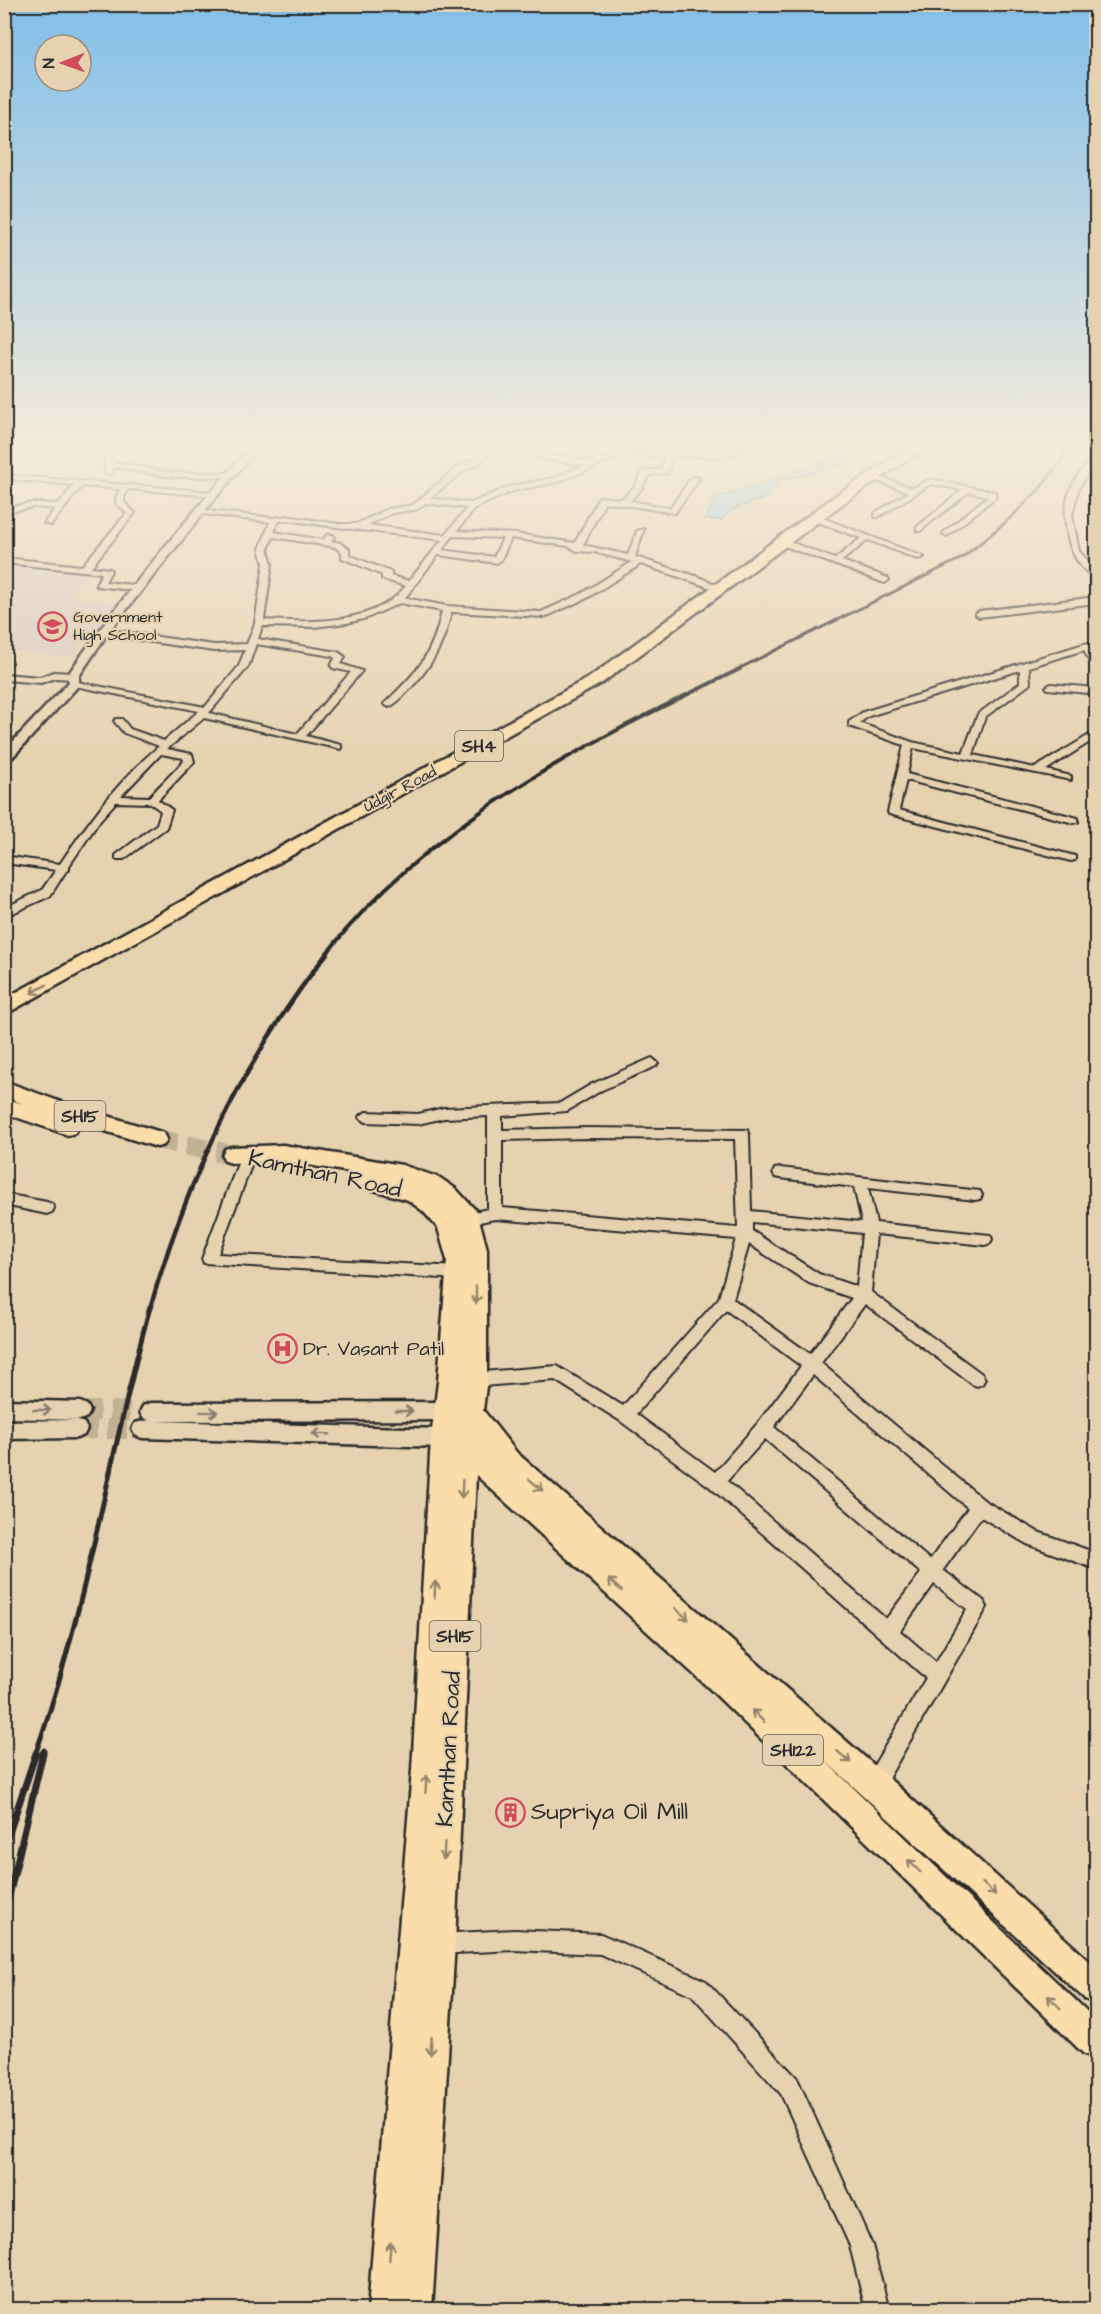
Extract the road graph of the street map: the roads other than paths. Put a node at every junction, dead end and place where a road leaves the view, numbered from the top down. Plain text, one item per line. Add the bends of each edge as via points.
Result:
1 (98, 552) edge
2 (169, 552) edge
3 (265, 552) edge
4 (346, 552) edge
5 (436, 552) joint
6 (501, 552) edge
7 (596, 552) edge
8 (636, 552) edge
9 (759, 552) edge
10 (767, 552) edge
11 (809, 552) edge
12 (848, 552) edge
13 (907, 552) edge
14 (1076, 552) edge
15 (920, 557) dead end
16 (4, 560) edge
17 (634, 560) junction
18 (836, 562) junction
19 (85, 568) junction
20 (1095, 572) edge
21 (885, 580) dead end
22 (410, 584) junction
23 (714, 586) junction
24 (139, 588) junction
25 (399, 600) junction
26 (1096, 600) edge
27 (447, 609) junction
28 (979, 614) dead end
29 (259, 623) junction
30 (103, 632) junction
31 (251, 644) junction
32 (1092, 646) edge
33 (1024, 665) junction
34 (1096, 665) edge
35 (4, 677) edge
36 (74, 679) junction
37 (1051, 687) dead end
38 (1096, 691) edge
39 (389, 704) dead end
40 (204, 712) junction
41 (119, 721) dead end
42 (1096, 734) edge
43 (299, 738) junction
44 (909, 744) junction
45 (337, 747) dead end
46 (163, 748) junction
47 (967, 756) junction
48 (4, 759) edge
49 (1038, 771) junction
50 (901, 776) junction
51 (1067, 778) dead end
52 (113, 799) junction
53 (152, 800) junction
54 (1074, 820) dead end
55 (120, 856) dead end
56 (1071, 858) dead end
57 (4, 859) edge
58 (65, 868) junction
59 (4, 913) edge
60 (4, 993) edge
61 (4, 1008) edge
62 (652, 1064) dead end
63 (4, 1088) edge
64 (4, 1105) edge
65 (495, 1110) junction
66 (366, 1117) dead end
67 (495, 1135) junction
68 (247, 1158) joint
69 (780, 1173) dead end
70 (860, 1182) junction
71 (975, 1195) dead end
72 (4, 1200) edge
73 (47, 1208) dead end
74 (744, 1216) junction
75 (870, 1228) junction
76 (473, 1230) junction
77 (745, 1234) junction
78 (985, 1239) dead end
79 (458, 1273) junction
80 (862, 1295) junction
81 (725, 1301) junction
82 (811, 1364) junction
83 (977, 1379) dead end
84 (463, 1381) junction
85 (4, 1409) edge
86 (625, 1415) junction
87 (764, 1428) junction
88 (4, 1430) edge
89 (461, 1434) junction
90 (716, 1482) junction
91 (979, 1506) junction
92 (1096, 1561) edge
93 (932, 1572) junction
94 (888, 1632) junction
95 (938, 1676) junction
96 (874, 1784) junction
97 (427, 1945) junction
98 (1096, 1988) edge
99 (1096, 2042) edge
100 (386, 2310) edge
101 (414, 2310) edge
102 (878, 2310) edge

1 - 19 street
2 - 24 street
3 - 29 street via 268,564
4 - 22 street via 345,556 388,574 385,577
5 - 6 street via 497,560
5 - 22 street
7 - 17 street
8 - 17 street
9 - 23 highway, Udgir Road / SH4
10 - 23 highway, Udgir Road / SH4
11 - 18 street
12 - 18 street
13 - 15 street
14 - 20 street
16 - 19 street
17 - 23 street
17 - 27 street via 585,596 542,615
18 - 21 street
19 - 24 street via 107,571 100,584
22 - 25 street
23 - 60 highway, Udgir Road / SH4 via 586,675 528,709
23 -> 61 highway, Udgir Road / SH4 via 596,680
24 - 30 street
25 - 27 street
25 - 29 street via 349,622
26 - 28 street
27 - 39 street via 441,639 429,664
29 - 31 street
30 - 31 street via 214,648
30 - 36 street
31 - 40 street via 243,667
31 - 43 street via 335,654 340,657 336,666 357,672
32 - 33 street
32 - 34 street
33 - 44 street via 866,714 852,724
33 - 47 street via 1025,684 981,716
35 - 36 street via 41,681 54,675
36 - 40 street
36 - 48 street
37 - 38 street
40 - 43 street
40 - 46 street
41 - 46 street via 127,731
42 - 49 street
43 - 45 street
44 - 47 street
44 - 50 street
46 - 52 street
46 - 53 street via 189,758 189,762
47 - 49 street
49 - 51 street
50 - 54 street
50 - 56 street via 893,812
52 - 53 street
52 - 58 street via 96,818
53 - 55 street via 167,810 162,826
57 - 58 street
58 - 59 street via 46,893
62 - 65 street via 597,1087 562,1108
63 - 64 main road, SH15 via 157,1139 110,1138
65 - 66 street via 418,1119
65 - 67 street
67 - 74 street via 742,1134
67 - 76 street
68 - 76 main road, Kamthan Road / SH15 via 377,1181 415,1194 448,1224
68 - 79 street via 209,1259
69 - 70 street
70 - 71 street
70 - 75 street
72 - 73 street
74 - 75 street
74 - 77 street
75 - 78 street
75 - 80 street
76 - 77 street
76 - 79 main road, Kamthan Road / SH15 via 458,1260
76 -> 84 main road, Kamthan Road / SH15
77 - 80 street via 814,1279
77 - 81 street
79 - 84 main road, Kamthan Road / SH15
80 - 82 street
80 - 83 street
81 - 82 street
81 - 86 street
82 - 87 street
82 - 91 street
84 - 86 street via 557,1373
84 - 89 main road, Kamthan Road / SH15
85 -> 88 street via 78,1420
86 - 90 street
87 - 90 street
87 - 93 street
89 -> 89 street via 146,1420
89 -> 96 main road via 508,1461
89 - 97 main road, Kamthan Road / SH15 via 427,1770
99 -> 89 main road, SH122 via 720,1679 495,1478
90 - 94 street
91 - 92 street via 1033,1538
91 - 93 street
93 - 94 street
93 - 95 street via 978,1607
94 - 95 street
95 - 96 street
96 -> 98 main road
100 -> 97 main road, Kamthan Road / SH15
97 -> 101 main road, Kamthan Road / SH15
97 - 102 street via 514,1940 601,1944 699,1988 789,2086 861,2245

